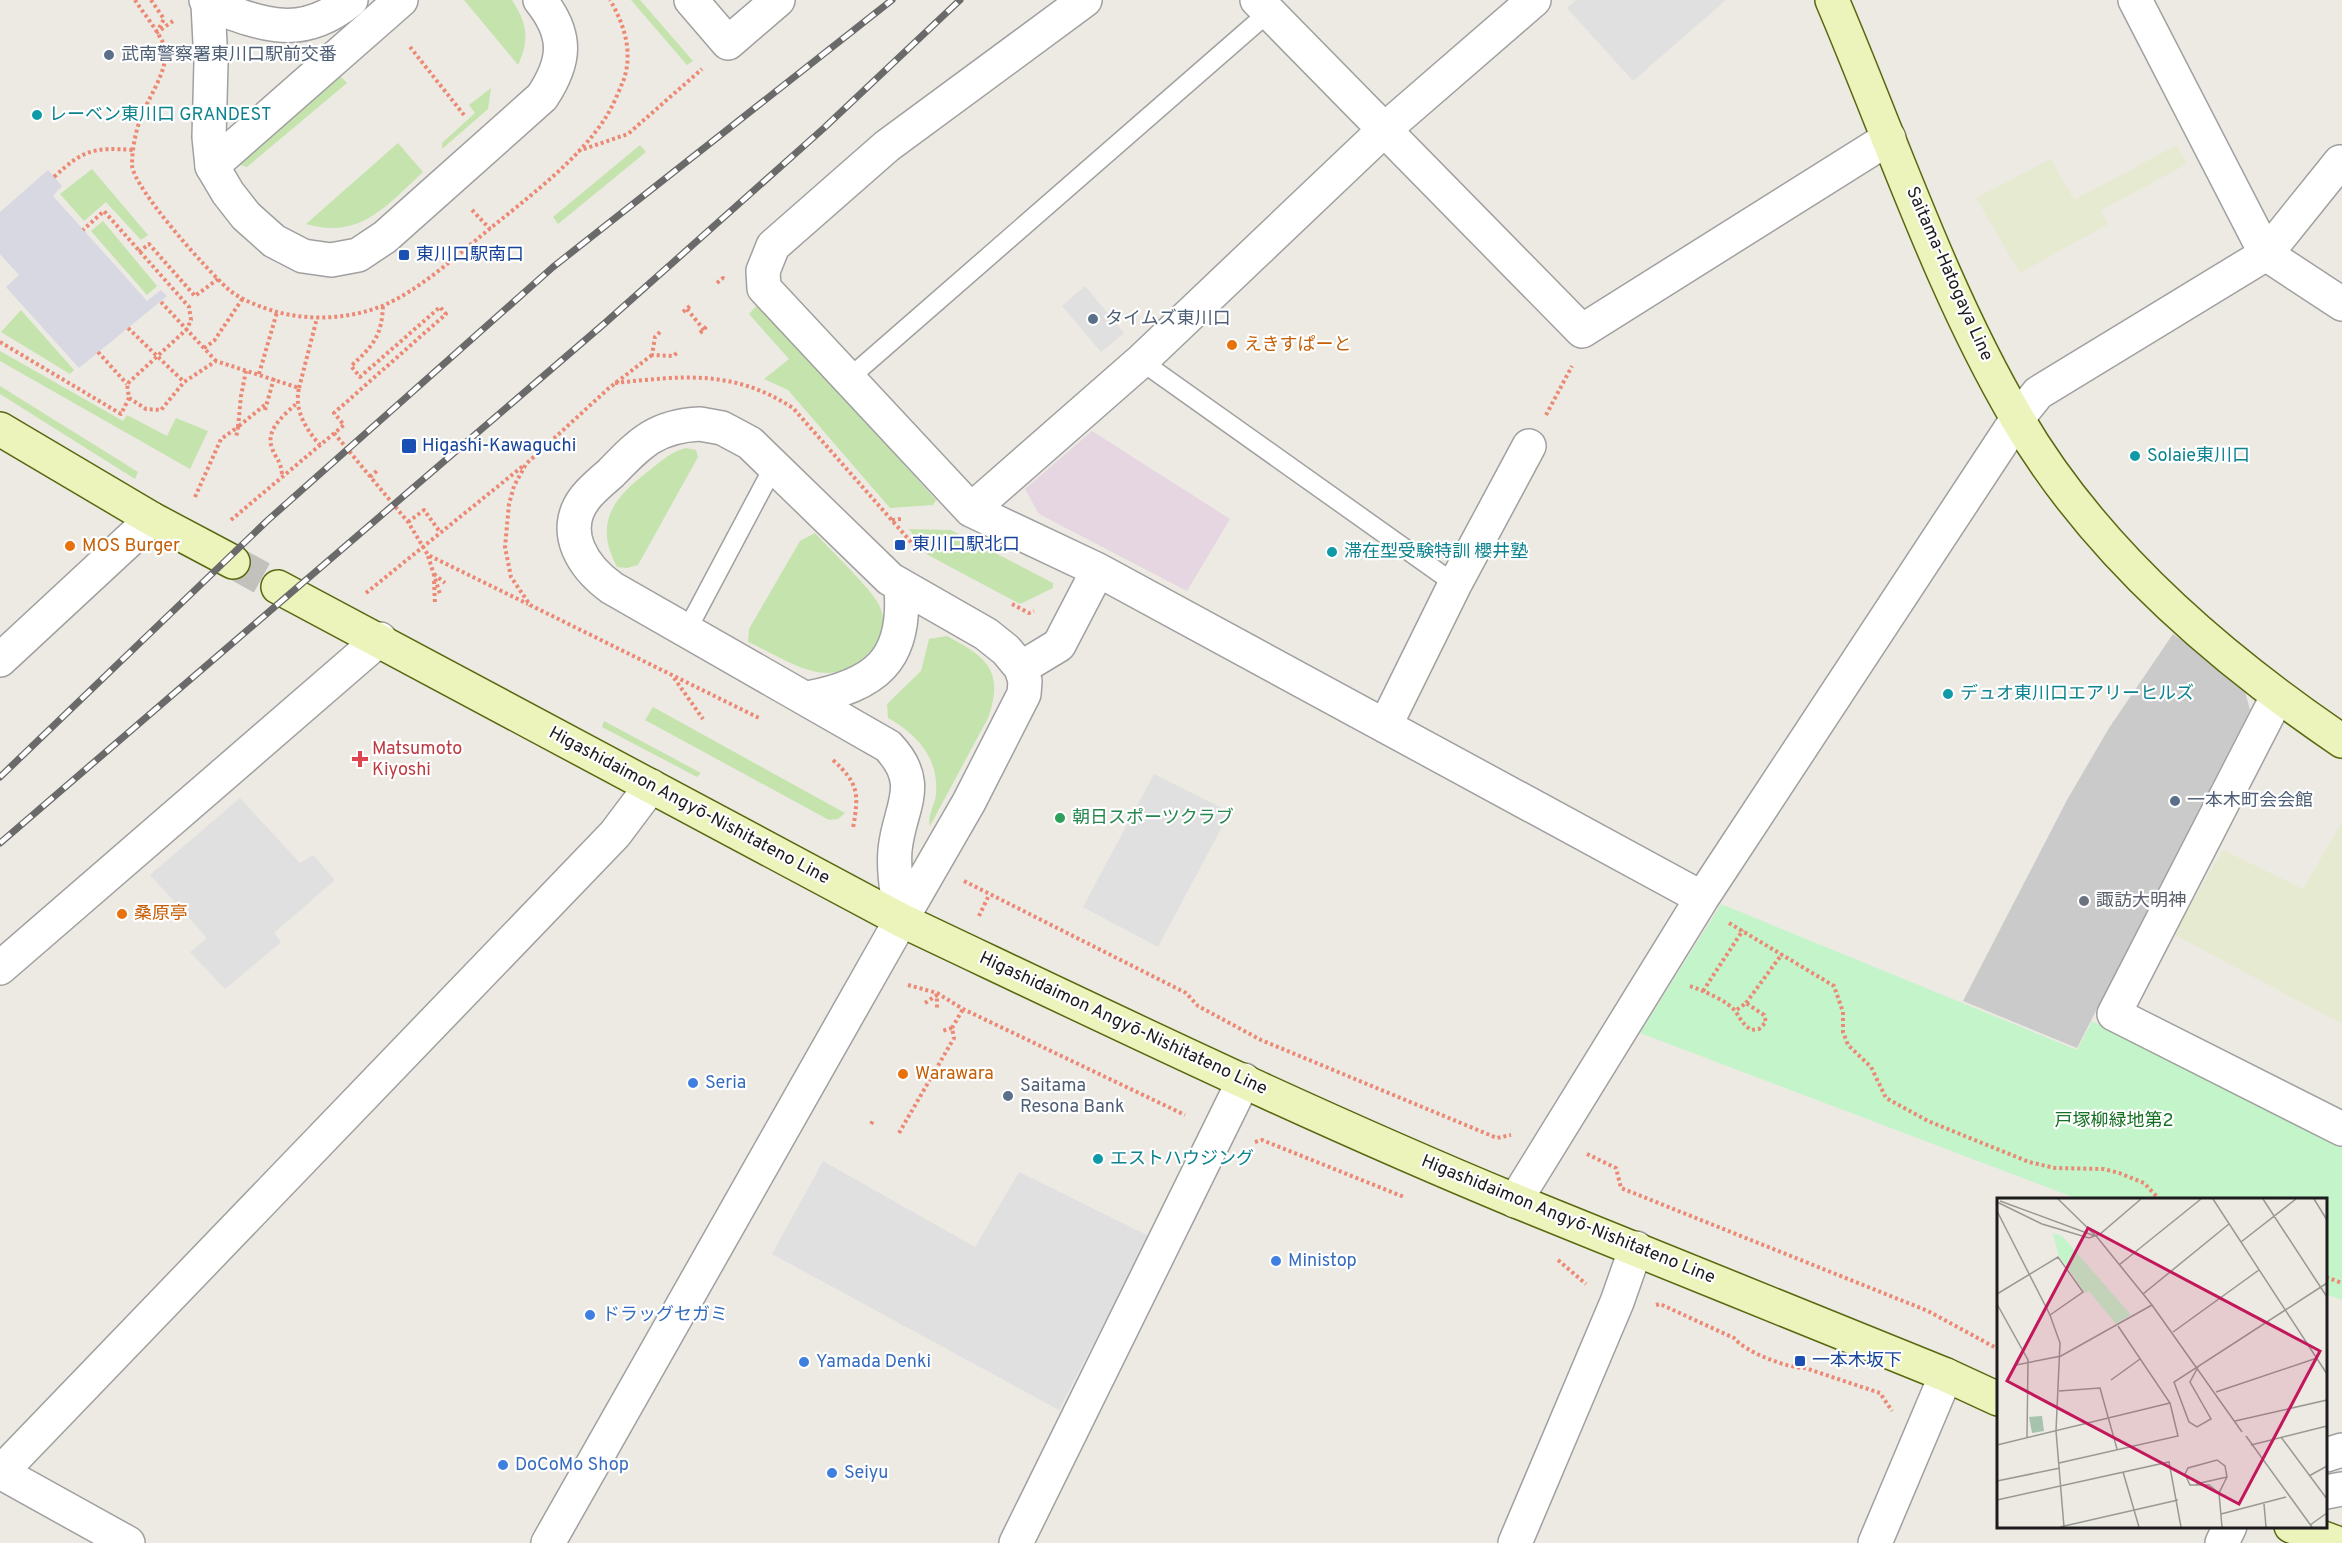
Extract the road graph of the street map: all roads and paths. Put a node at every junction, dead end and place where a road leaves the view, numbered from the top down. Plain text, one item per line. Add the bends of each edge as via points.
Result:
1 (135, 0) edge
2 (151, 0) edge
3 (351, 0) edge
4 (401, 0) edge
5 (540, 0) edge
6 (610, 0) edge
7 (691, 0) edge
8 (778, 0) edge
9 (1085, 0) edge
10 (1534, 0) edge
11 (1832, 0) edge
12 (2135, 0) edge
13 (207, 2) edge
14 (1263, 6) edge
15 (156, 33) junction
16 (410, 47) dead end
17 (698, 72) dead end
18 (457, 121) dead end
19 (1384, 130) junction
20 (1889, 138) junction
21 (133, 150) junction
22 (577, 151) junction
23 (2341, 161) edge
24 (212, 166) junction
25 (54, 177) dead end
26 (469, 207) dead end
27 (490, 229) junction
28 (83, 230) dead end
29 (139, 252) junction
30 (2266, 254) junction
31 (218, 279) junction
32 (243, 298) junction
33 (161, 302) dead end
34 (2342, 304) edge
35 (383, 305) junction
36 (686, 309) dead end
37 (277, 312) junction
38 (317, 318) junction
39 (708, 325) dead end
40 (128, 328) dead end
41 (187, 329) junction
42 (660, 332) dead end
43 (0, 342) edge
44 (204, 348) junction
45 (98, 352) dead end
46 (677, 353) dead end
47 (652, 355) junction
48 (156, 356) junction
49 (216, 361) junction
50 (641, 361) dead end
51 (1141, 361) junction
52 (1573, 364) dead end
53 (246, 371) junction
54 (259, 374) junction
55 (274, 378) junction
56 (848, 379) junction
57 (184, 382) junction
58 (127, 384) junction
59 (299, 388) junction
60 (129, 398) junction
61 (296, 404) junction
62 (1545, 416) dead end
63 (2017, 419) junction
64 (238, 427) junction
65 (0, 429) edge
66 (334, 433) junction
67 (236, 438) dead end
68 (320, 445) junction
69 (1529, 446) dead end
70 (526, 464) dead end
71 (774, 466) junction
72 (379, 469) dead end
73 (282, 474) junction
74 (370, 477) junction
75 (195, 497) dead end
76 (971, 510) junction
77 (152, 519) junction
78 (901, 519) dead end
79 (230, 520) dead end
80 (892, 520) dead end
81 (408, 522) junction
82 (440, 532) junction
83 (422, 546) junction
84 (428, 555) junction
85 (233, 562) tunnel mouth
86 (1098, 570) junction
87 (434, 573) junction
88 (446, 583) dead end
89 (1455, 584) junction
90 (278, 587) tunnel mouth
91 (901, 588) junction
92 (366, 593) dead end
93 (440, 594) dead end
94 (435, 604) dead end
95 (530, 605) dead end
96 (687, 630) junction
97 (380, 639) junction
98 (0, 660) edge
99 (1020, 668) junction
100 (674, 677) dead end
101 (2277, 697) junction
102 (808, 698) junction
103 (703, 719) dead end
104 (1385, 726) junction
105 (2342, 741) edge
106 (651, 786) junction
107 (850, 802) dead end
108 (856, 808) dead end
109 (962, 880) dead end
110 (989, 895) junction
111 (1713, 909) junction
112 (978, 918) dead end
113 (901, 920) junction
114 (1743, 930) junction
115 (1782, 954) junction
116 (0, 968) edge
117 (943, 982) dead end
118 (1682, 982) dead end
119 (917, 989) dead end
120 (1703, 991) junction
121 (937, 993) junction
122 (925, 1003) dead end
123 (1746, 1003) junction
124 (963, 1009) junction
125 (937, 1010) dead end
126 (1735, 1011) junction
127 (951, 1029) junction
128 (942, 1031) dead end
129 (1244, 1080) junction
130 (1188, 1117) dead end
131 (874, 1119) dead end
132 (871, 1124) dead end
133 (2342, 1129) edge
134 (899, 1133) dead end
135 (1516, 1134) dead end
136 (1246, 1146) dead end
137 (1578, 1150) dead end
138 (2158, 1198) edge
139 (1414, 1201) dead end
140 (1515, 1201) junction
141 (1636, 1248) junction
142 (1555, 1257) dead end
143 (1572, 1273) dead end
144 (2327, 1278) edge
145 (2342, 1283) edge
146 (1650, 1305) dead end
147 (1997, 1348) edge
148 (1946, 1375) junction
149 (1997, 1399) edge
150 (1894, 1413) dead end
151 (2342, 1450) edge
152 (2327, 1454) edge
153 (1, 1472) edge
154 (2342, 1489) edge
155 (2327, 1492) edge
156 (2230, 1528) edge
157 (2294, 1528) edge
158 (128, 1543) edge
159 (548, 1543) edge
160 (1016, 1543) edge
161 (1515, 1543) edge
162 (1875, 1543) edge
163 (2222, 1543) edge
164 (2337, 1543) edge

1 - 15 path
2 - 15 path via 164,20
3 - 13 street via 312,24 294,26 252,21
4 - 24 street
5 - 24 street via 552,15 561,52 557,74 542,97 385,237 358,255 331,260 303,256 274,241 246,216
6 - 22 path via 621,18 628,44 624,76 607,116
7 - 8 street via 728,43
9 - 56 street via 887,146 773,246 763,271 764,288
10 - 19 street
11 - 20 main road, Saitama-Hatogaya Line
12 - 30 street
13 - 24 street
14 - 19 street
14 - 56 lane
15 - 21 path via 166,58 139,121
16 - 18 path via 465,114
17 - 22 path via 628,134
19 - 20 street via 1582,331
19 - 51 street
20 - 63 main road, Saitama-Hatogaya Line via 1958,304
21 - 25 path via 108,148 85,152
21 - 31 path via 132,168 141,187
22 - 27 path
23 - 30 street
26 - 27 path
27 - 35 path via 453,260
28 - 29 path via 104,211
29 - 31 path via 149,243 195,296
29 - 41 path via 189,307 191,320
30 - 34 street
30 - 63 street via 2037,393
31 - 32 path
32 - 37 path
32 - 44 path via 214,341
33 - 41 path
35 - 38 path
35 - 66 path via 382,327 369,350 351,366 360,377 440,307 446,314 334,413 344,425
36 - 39 path via 702,331
37 - 38 path
37 - 54 path
38 - 59 path
40 - 48 path
41 - 44 path
41 - 48 path
42 - 47 path via 655,337
43 - 60 path via 121,414
44 - 49 path
45 - 58 path
46 - 47 path
47 - 50 path
48 - 57 path
48 - 58 path
49 - 53 path
49 - 57 path
51 - 76 street
51 - 89 lane
52 - 62 path
53 - 54 path
53 - 64 path
54 - 55 path
55 - 59 path
55 - 64 path via 266,407
56 - 76 street
57 - 60 path via 161,410 146,409
58 - 60 path
59 - 61 path
61 - 68 path via 309,433
61 - 73 path via 276,423 270,436
63 - 101 main road, Saitama-Hatogaya Line via 2084,516 2177,613
63 - 111 street
64 - 67 path
64 - 75 path via 221,439
65 - 77 main road
66 - 68 path
66 - 74 path
68 - 73 path
69 - 89 street
70 - 82 path
71 - 91 street
71 - 96 lane
71 - 96 street via 742,437 722,428 679,426 643,440 580,506 574,535 581,555 594,573 612,588
72 - 74 path
73 - 79 path
74 - 81 path
76 - 86 street
77 - 85 main road
77 - 98 street
78 - 80 path
81 - 82 path via 424,510
81 - 83 path
82 - 83 path
83 - 84 path
83 - 92 path
84 - 87 path
84 - 95 path
86 - 99 street via 1059,645
86 - 104 street
87 - 88 path
87 - 93 path
87 - 94 path
89 - 104 street
90 - 97 main road, Higashidaimon Angyō-Nishitateno Line
91 - 99 street via 986,634
91 - 102 street via 903,615 899,637 874,673 847,688
96 - 102 street
97 - 106 main road, Higashidaimon Angyō-Nishitateno Line
97 - 116 street
99 - 113 street via 1024,694 969,802
100 - 103 path
101 - 105 main road, Saitama-Hatogaya Line
101 - 133 street via 2114,1014
102 - 113 street via 888,746 899,757 909,786 908,804 895,846
104 - 111 street
106 - 113 main road, Higashidaimon Angyō-Nishitateno Line
106 - 153 street via 615,834
107 - 108 path
109 - 110 path
110 - 112 path
110 - 135 path via 1186,993 1198,1006 1261,1040 1497,1138
111 - 114 path
111 - 140 street
113 - 129 main road, Higashidaimon Angyō-Nishitateno Line
113 - 159 street
114 - 115 path
114 - 120 path
115 - 123 path
115 - 138 path via 1834,986 1848,1045 1871,1067 1886,1098 1928,1121 2029,1162 2055,1168 2104,1169 2144,1183
117 - 121 path
118 - 120 path
119 - 121 path
120 - 126 path
121 - 124 path
122 - 125 path via 937,995
123 - 126 path
123 - 126 path via 1764,1015 1766,1022 1759,1029 1751,1030 1740,1022
124 - 127 path
124 - 130 path
127 - 128 path
127 - 134 path via 954,1038
129 - 140 main road, Higashidaimon Angyō-Nishitateno Line
129 - 160 street
131 - 132 path
136 - 139 path via 1262,1140
137 - 147 path via 1617,1168 1621,1188 1928,1311
140 - 141 main road, Higashidaimon Angyō-Nishitateno Line
141 - 148 main road, Higashidaimon Angyō-Nishitateno Line
141 - 161 street
142 - 143 path
144 - 145 path
146 - 150 path via 1660,1304 1734,1338 1740,1346 1795,1368 1880,1393
148 - 149 main road, Higashidaimon Angyō-Nishitateno Line
148 - 162 street
151 - 152 street
153 - 158 street
154 - 155 street
156 - 163 street
157 - 164 main road

